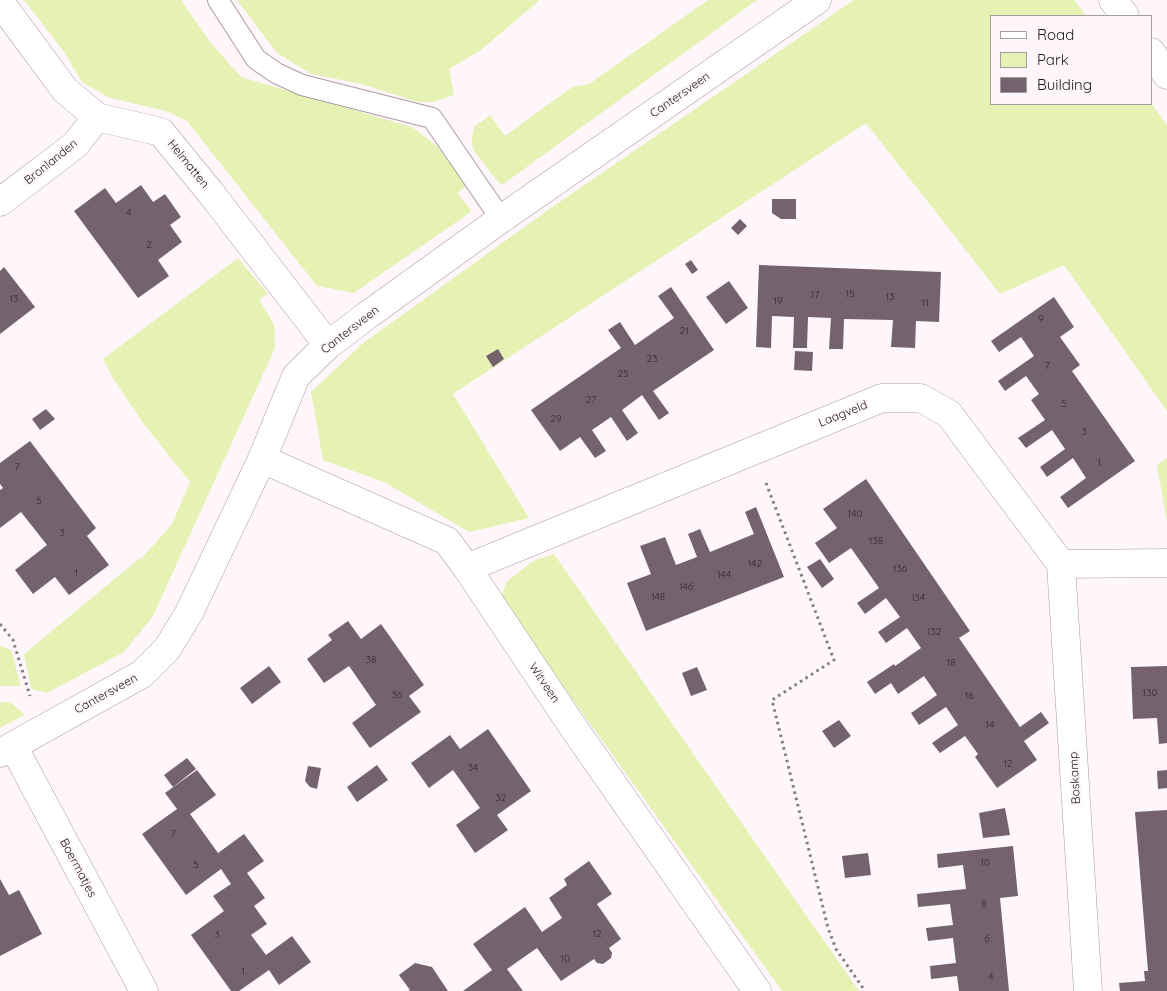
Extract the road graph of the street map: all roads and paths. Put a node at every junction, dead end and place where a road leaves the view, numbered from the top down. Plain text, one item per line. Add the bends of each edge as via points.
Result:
1 (218, 0) edge
2 (818, 0) edge
3 (1113, 0) edge
4 (0, 2) edge
5 (1124, 15) edge
6 (1152, 53) edge
7 (1167, 75) edge
8 (97, 117) junction
9 (0, 202) edge
10 (502, 219) junction
11 (328, 346) junction
12 (754, 451) junction
13 (262, 459) junction
14 (1167, 563) edge
15 (1061, 564) junction
16 (467, 568) junction
17 (0, 624) edge
18 (45, 728) junction
19 (7, 749) edge
20 (144, 991) edge
21 (756, 991) edge
22 (865, 991) edge
23 (1088, 991) edge

1 - 10 lane via 256,59 276,73 302,85 432,118
2 - 10 street, Cantersveen
3 - 5 street
4 - 8 street, Helmatten via 65,90
6 - 7 street
8 - 9 street, Bronlanden via 75,145
8 - 11 street, Helmatten via 161,132
10 - 11 street, Cantersveen
11 - 13 street, Cantersveen via 296,376
12 - 15 street, Laagveld via 882,398 921,398 949,414
12 - 16 street, Laagveld
12 - 22 path via 834,660 772,700 828,928 836,949
13 - 16 street, Witveen via 447,541
13 - 18 street, Cantersveen via 190,613 168,648 142,674
14 - 15 street
15 - 23 street, Boskamp
16 - 21 street, Witveen
17 - 18 path via 13,640 31,697
18 - 19 street, Cantersveen
19 - 20 street, Boermatjes

